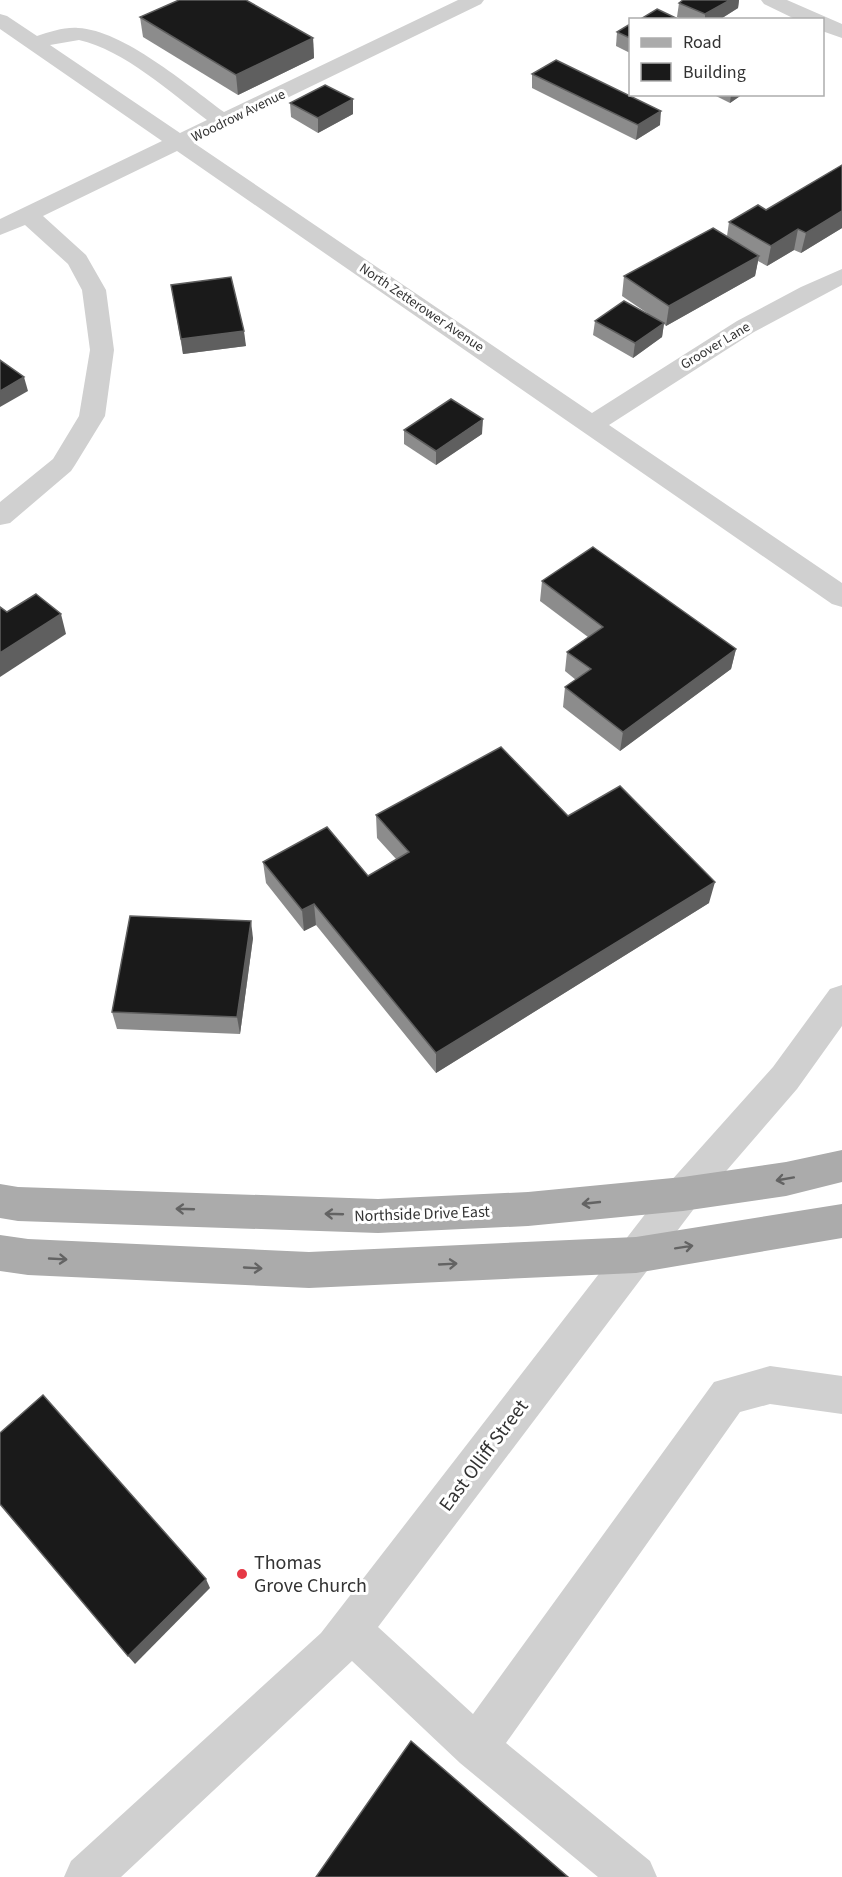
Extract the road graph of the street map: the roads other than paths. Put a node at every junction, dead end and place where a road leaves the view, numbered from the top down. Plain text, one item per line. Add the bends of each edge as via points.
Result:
1 (474, 0) edge
2 (771, 0) edge
3 (795, 11) junction
4 (779, 18) edge
5 (810, 18) edge
6 (0, 20) edge
7 (824, 25) edge
8 (842, 32) edge
9 (34, 43) junction
10 (224, 122) junction
11 (180, 143) junction
12 (28, 215) junction
13 (0, 228) edge
14 (842, 276) edge
15 (593, 424) junction
16 (0, 516) edge
17 (842, 597) edge
18 (842, 999) edge
19 (842, 1166) edge
20 (684, 1194) junction
21 (0, 1201) edge
22 (842, 1221) edge
23 (0, 1254) edge
24 (636, 1255) junction
25 (842, 1395) edge
26 (350, 1630) junction
27 (476, 1747) junction
28 (87, 1877) edge
29 (634, 1877) edge

1 - 10 street, Woodrow Avenue
2 - 3 street
3 - 4 street
3 - 5 street
6 - 9 street, North Zetterower Avenue
7 - 8 street
9 - 10 street via 81,34 113,44
9 - 11 street, North Zetterower Avenue
10 - 11 street, Woodrow Avenue
11 - 12 street, Woodrow Avenue
11 - 15 street, North Zetterower Avenue
12 - 13 street, Woodrow Avenue
12 - 16 street via 78,260 94,290 102,350 92,416 62,465
14 - 15 street, Groover Lane via 786,302
15 - 17 street, North Zetterower Avenue
18 - 20 street, East Olliff Street via 785,1078
19 -> 20 main road, Northside Drive East via 786,1179
20 -> 21 main road, Northside Drive East via 528,1209 378,1216
20 - 24 street, East Olliff Street
24 -> 22 main road
23 -> 24 main road via 309,1270
24 - 26 street, East Olliff Street
25 - 27 street via 770,1385 728,1395
26 - 27 street
26 - 28 street, East Olliff Street via 336,1648
27 - 29 street

